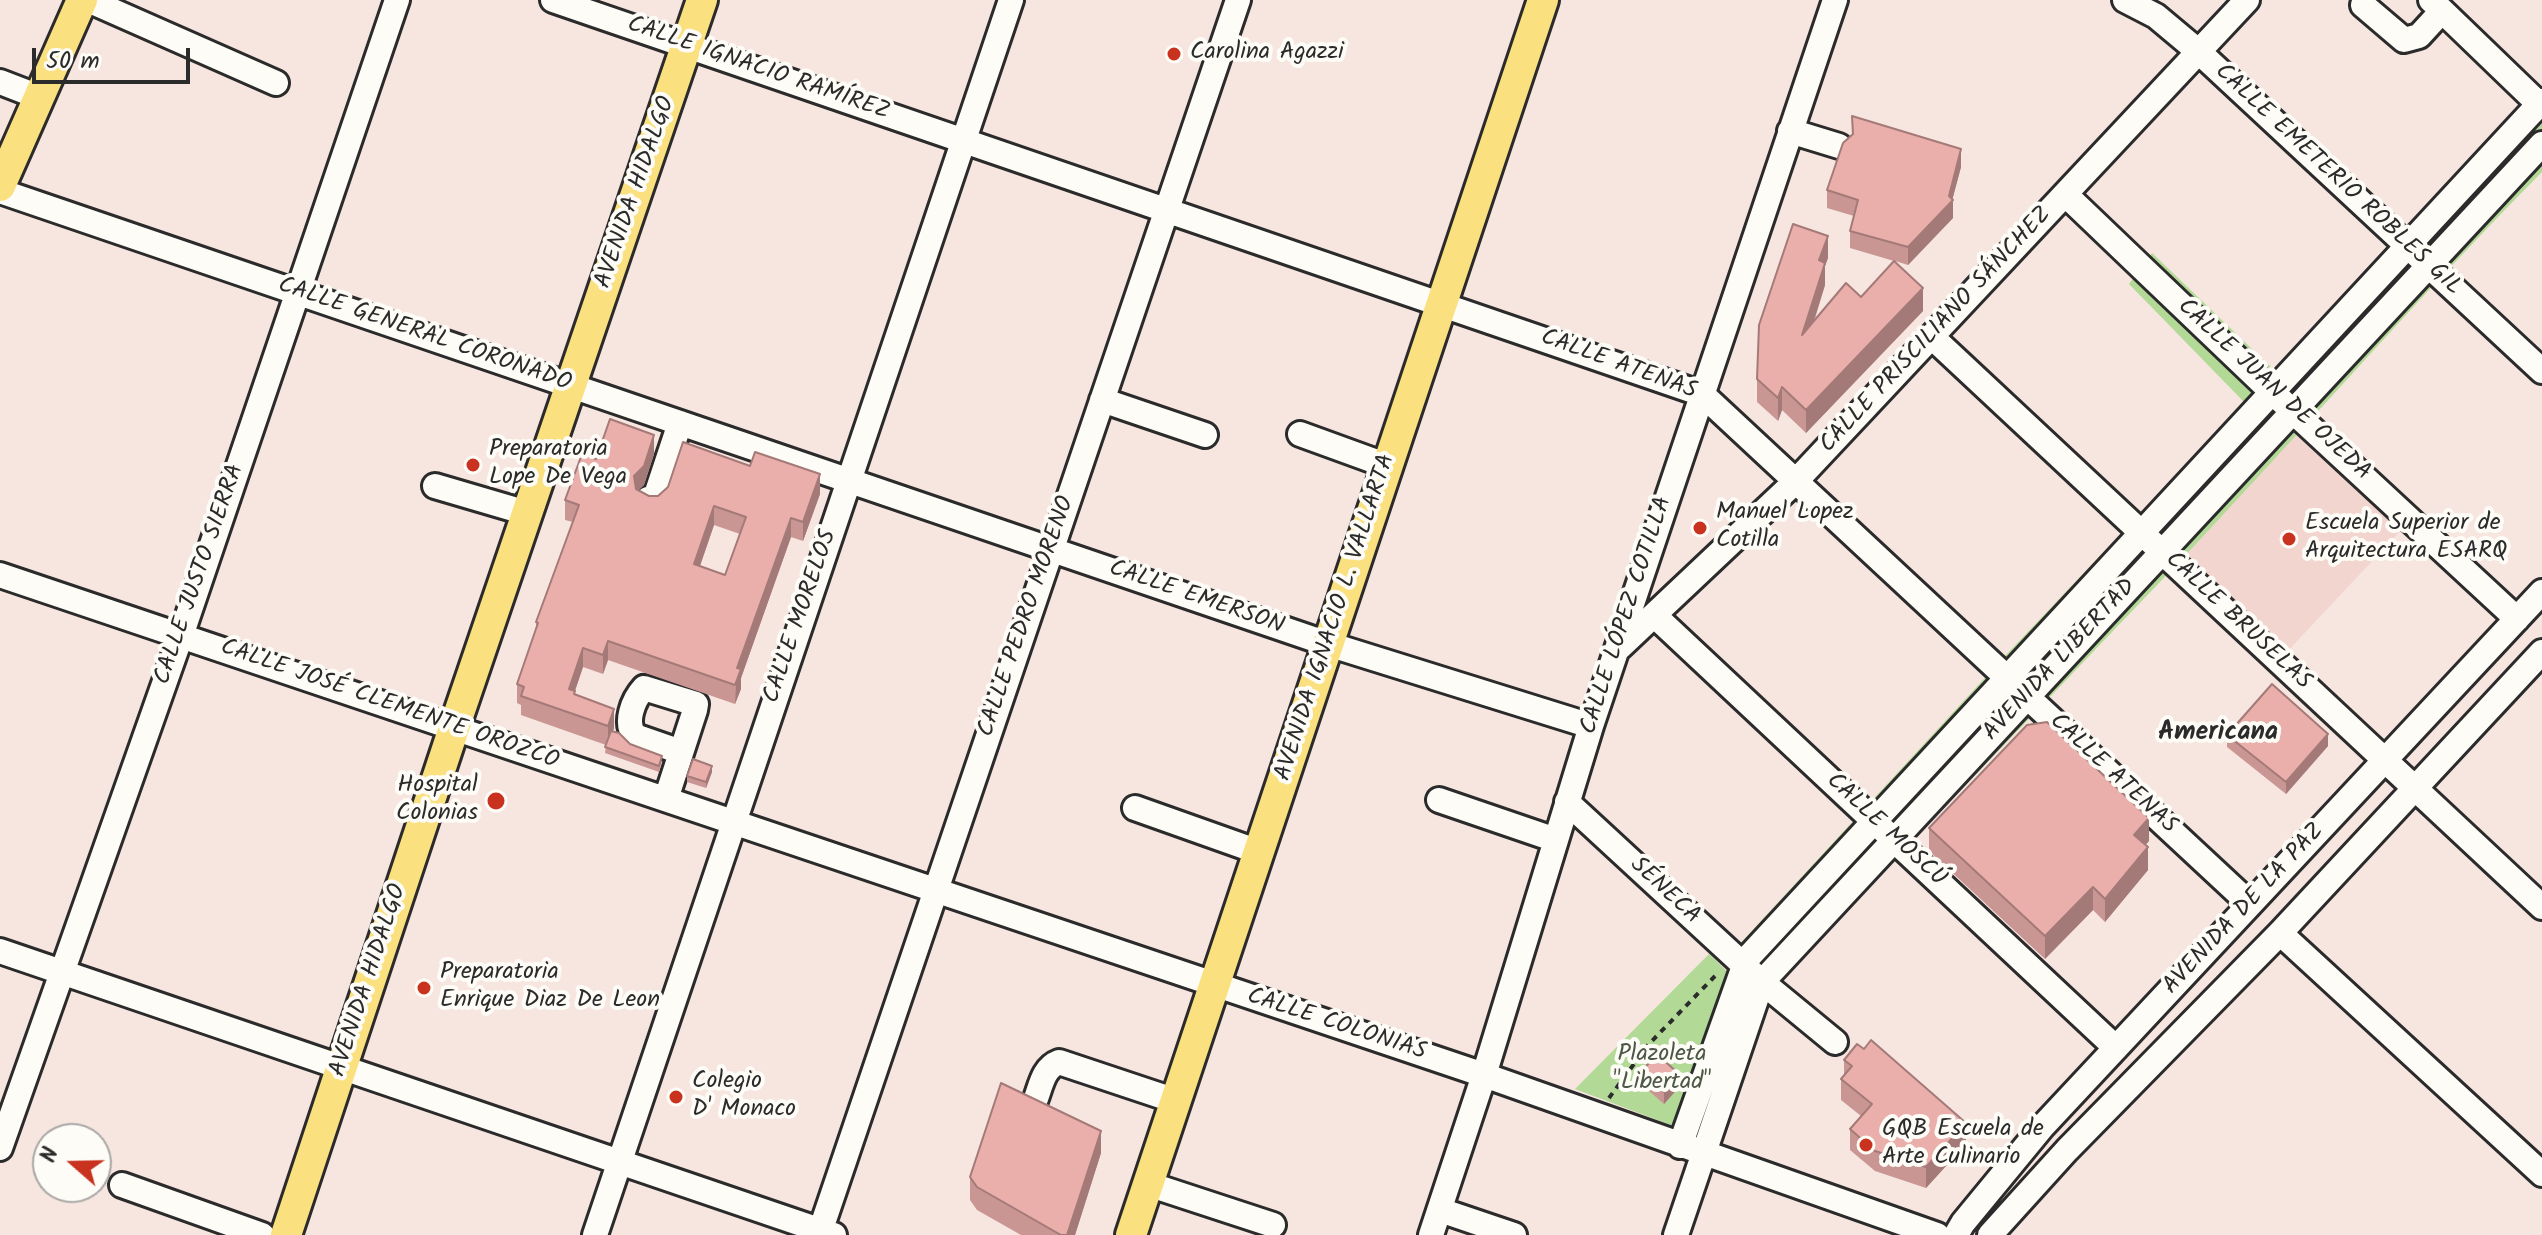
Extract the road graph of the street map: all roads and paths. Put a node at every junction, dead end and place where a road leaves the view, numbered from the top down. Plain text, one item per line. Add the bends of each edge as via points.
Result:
1 (85, 0) edge
2 (397, 0) edge
3 (553, 0) edge
4 (702, 0) edge
5 (1011, 0) edge
6 (1238, 0) edge
7 (1543, 0) edge
8 (1835, 0) edge
9 (2125, 0) edge
10 (2247, 0) edge
11 (2363, 5) dead end
12 (2437, 5) edge
13 (687, 45) junction
14 (2199, 52) junction
15 (0, 82) edge
16 (276, 83) dead end
17 (39, 97) junction
18 (2541, 104) edge
19 (1790, 131) junction
20 (963, 140) junction
21 (2542, 144) edge
22 (1839, 146) edge
23 (0, 189) edge
24 (2066, 195) junction
25 (1166, 210) junction
26 (2407, 246) junction
27 (2429, 266) junction
28 (296, 293) junction
29 (1442, 304) junction
30 (1932, 337) junction
31 (2542, 371) edge
32 (571, 385) junction
33 (2272, 392) junction
34 (1702, 394) junction
35 (1102, 400) junction
36 (2294, 411) junction
37 (680, 423) junction
38 (1300, 434) dead end
39 (1205, 435) dead end
40 (1388, 466) junction
41 (848, 480) junction
42 (1796, 481) junction
43 (435, 486) dead end
44 (648, 499) edge
45 (527, 513) junction
46 (2141, 532) junction
47 (1051, 549) junction
48 (2162, 552) junction
49 (0, 575) edge
50 (2542, 592) edge
51 (1654, 615) junction
52 (2517, 619) junction
53 (181, 636) junction
54 (1328, 644) junction
55 (1616, 651) junction
56 (2542, 652) edge
57 (2006, 677) junction
58 (2028, 697) junction
59 (1591, 726) junction
60 (454, 728) junction
61 (681, 752) dead end
62 (2384, 760) junction
63 (2415, 788) junction
64 (666, 799) junction
65 (1439, 800) dead end
66 (1567, 802) junction
67 (1135, 808) dead end
68 (1873, 820) junction
69 (732, 822) junction
70 (1556, 840) junction
71 (1894, 840) junction
72 (1259, 852) junction
73 (935, 891) junction
74 (2250, 904) junction
75 (2542, 907) edge
76 (2280, 933) junction
77 (0, 951) edge
78 (1746, 967) junction
79 (62, 972) junction
80 (1214, 986) junction
81 (1835, 1042) dead end
82 (2116, 1048) junction
83 (341, 1067) junction
84 (1484, 1075) junction
85 (1035, 1101) edge
86 (1176, 1101) junction
87 (1600, 1117) junction
88 (1, 1140) edge
89 (1692, 1150) junction
90 (619, 1162) junction
91 (2542, 1174) edge
92 (1148, 1184) junction
93 (122, 1185) dead end
94 (1440, 1210) junction
95 (1273, 1225) dead end
96 (824, 1233) edge
97 (262, 1235) edge
98 (286, 1235) edge
99 (595, 1235) edge
100 (1131, 1235) edge
101 (1431, 1235) edge
102 (1514, 1235) edge
103 (1676, 1235) edge
104 (1937, 1235) edge
105 (1956, 1235) edge
106 (1990, 1235) edge

1 - 16 street
1 - 17 main road
2 - 28 street, CALLE JUSTO SIERRA
3 - 13 street, CALLE IGNACIO RAMÍREZ
4 - 13 main road, AVENIDA HIDALGO
5 - 20 street, CALLE MORELOS
6 - 25 street, CALLE PEDRO MORENO
7 - 29 main road, AVENIDA IGNACIO L. VALLARTA
8 - 19 street, CALLE LÓPEZ COTILLA
9 - 14 street, CALLE EMETERIO ROBLES GIL via 2156,16
10 - 14 street, CALLE PRISCILIANO SÁNCHEZ
11 - 12 street via 2404,40 2419,36
12 - 18 street
13 - 20 street, CALLE IGNACIO RAMÍREZ
13 - 32 main road, AVENIDA HIDALGO
14 - 24 street, CALLE PRISCILIANO SÁNCHEZ
14 - 26 street, CALLE EMETERIO ROBLES GIL
15 - 17 street
17 - 23 main road
18 - 26 street, AVENIDA LIBERTAD
19 - 22 street
19 - 34 street, CALLE LÓPEZ COTILLA
20 - 25 street, CALLE ATENAS
20 - 41 street, CALLE MORELOS
21 - 27 street, AVENIDA LIBERTAD
23 - 28 street, CALLE GENERAL CORONADO
24 - 30 street, CALLE PRISCILIANO SÁNCHEZ
24 - 33 street, CALLE JUAN DE OJEDA
25 - 29 street, CALLE ATENAS
25 - 35 street, CALLE PEDRO MORENO
26 - 27 street, CALLE EMETERIO ROBLES GIL
26 - 33 street, AVENIDA LIBERTAD
27 - 31 street, CALLE EMETERIO ROBLES GIL
27 - 36 street, AVENIDA LIBERTAD
28 - 32 street, CALLE GENERAL CORONADO
28 - 53 street, CALLE JUSTO SIERRA
29 - 34 street, CALLE ATENAS
29 - 40 main road, AVENIDA IGNACIO L. VALLARTA
30 - 42 street, CALLE PRISCILIANO SÁNCHEZ
30 - 46 street, CALLE BRUSELAS
32 - 37 street, CALLE GENERAL CORONADO
32 - 45 main road, AVENIDA HIDALGO
33 - 36 street, CALLE JUAN DE OJEDA
33 - 46 street, AVENIDA LIBERTAD
34 - 42 street, CALLE ATENAS
34 - 55 street, CALLE LÓPEZ COTILLA
35 - 39 street
35 - 47 street, CALLE PEDRO MORENO
36 - 48 street, AVENIDA LIBERTAD
36 - 52 street, CALLE JUAN DE OJEDA
37 - 41 street, CALLE GENERAL CORONADO
37 - 44 street via 654,501
38 - 40 street
40 - 54 main road, AVENIDA IGNACIO L. VALLARTA
41 - 47 street, CALLE EMERSON
41 - 69 street, CALLE MORELOS
42 - 51 street, CALLE PRISCILIANO SÁNCHEZ
42 - 57 street, CALLE ATENAS
43 - 45 street
45 - 60 main road, AVENIDA HIDALGO
46 - 48 street, CALLE BRUSELAS
46 - 57 street, AVENIDA LIBERTAD
47 - 54 street, CALLE EMERSON
47 - 73 street, CALLE PEDRO MORENO
48 - 58 street, AVENIDA LIBERTAD
48 - 62 street, CALLE BRUSELAS
49 - 53 street, CALLE JOSÉ CLEMENTE OROZCO
50 - 52 street, AVENIDA DE LA PAZ
51 - 55 street, CALLE PRISCILIANO SÁNCHEZ
51 - 68 street, CALLE MOSCÚ
52 - 62 street, AVENIDA DE LA PAZ
53 - 60 street, CALLE JOSÉ CLEMENTE OROZCO
53 - 79 street, CALLE JUSTO SIERRA
54 - 59 street, CALLE EMERSON
54 - 72 main road, AVENIDA IGNACIO L. VALLARTA
55 - 59 street, CALLE LÓPEZ COTILLA
56 - 63 street, AVENIDA DE LA PAZ
57 - 58 street, CALLE ATENAS
57 - 68 street, AVENIDA LIBERTAD
58 - 71 street, AVENIDA LIBERTAD
58 - 74 street, CALLE ATENAS
59 - 66 street, CALLE LÓPEZ COTILLA
60 - 64 street, CALLE JOSÉ CLEMENTE OROZCO
60 - 83 main road, AVENIDA HIDALGO
61 - 64 street
62 - 63 street, CALLE BRUSELAS
62 - 74 street, AVENIDA DE LA PAZ
63 - 75 street, CALLE BRUSELAS
63 - 76 street, AVENIDA DE LA PAZ
64 - 69 street, CALLE JOSÉ CLEMENTE OROZCO
65 - 70 street
66 - 70 street, CALLE LÓPEZ COTILLA
66 - 78 street, SÉNECA
67 - 72 street
68 - 71 street, CALLE MOSCÚ
68 - 78 street, AVENIDA LIBERTAD
69 - 73 street, CALLE COLONIAS
69 - 90 street, CALLE MORELOS
70 - 84 street, CALLE LÓPEZ COTILLA
71 - 78 street, AVENIDA LIBERTAD
71 - 82 street, CALLE MOSCÚ
72 - 80 main road, AVENIDA IGNACIO L. VALLARTA
73 - 80 street, CALLE COLONIAS
73 - 96 street, CALLE PEDRO MORENO
74 - 82 street, AVENIDA DE LA PAZ
76 - 91 street
76 - 106 street, AVENIDA DE LA PAZ
77 - 79 street
78 - 81 street, SÉNECA
78 - 87 path via 1648,1045
78 - 89 street, AVENIDA LIBERTAD
79 - 83 street
79 - 88 street, CALLE JUSTO SIERRA
80 - 84 street, CALLE COLONIAS
80 - 86 main road, AVENIDA IGNACIO L. VALLARTA
82 - 105 street, AVENIDA DE LA PAZ via 2042,1127
83 - 90 street
83 - 98 main road, AVENIDA HIDALGO
84 - 87 street, CALLE COLONIAS
84 - 94 street, CALLE LÓPEZ COTILLA
85 - 86 street via 1045,1072 1059,1062
86 - 92 main road, AVENIDA IGNACIO L. VALLARTA
87 - 89 street, CALLE COLONIAS
89 - 103 street, AVENIDA LIBERTAD
89 - 104 street, CALLE COLONIAS
90 - 96 street
90 - 99 street, CALLE MORELOS
92 - 95 street
92 - 100 main road, AVENIDA IGNACIO L. VALLARTA
93 - 97 street
94 - 101 street, CALLE LÓPEZ COTILLA
94 - 102 street

